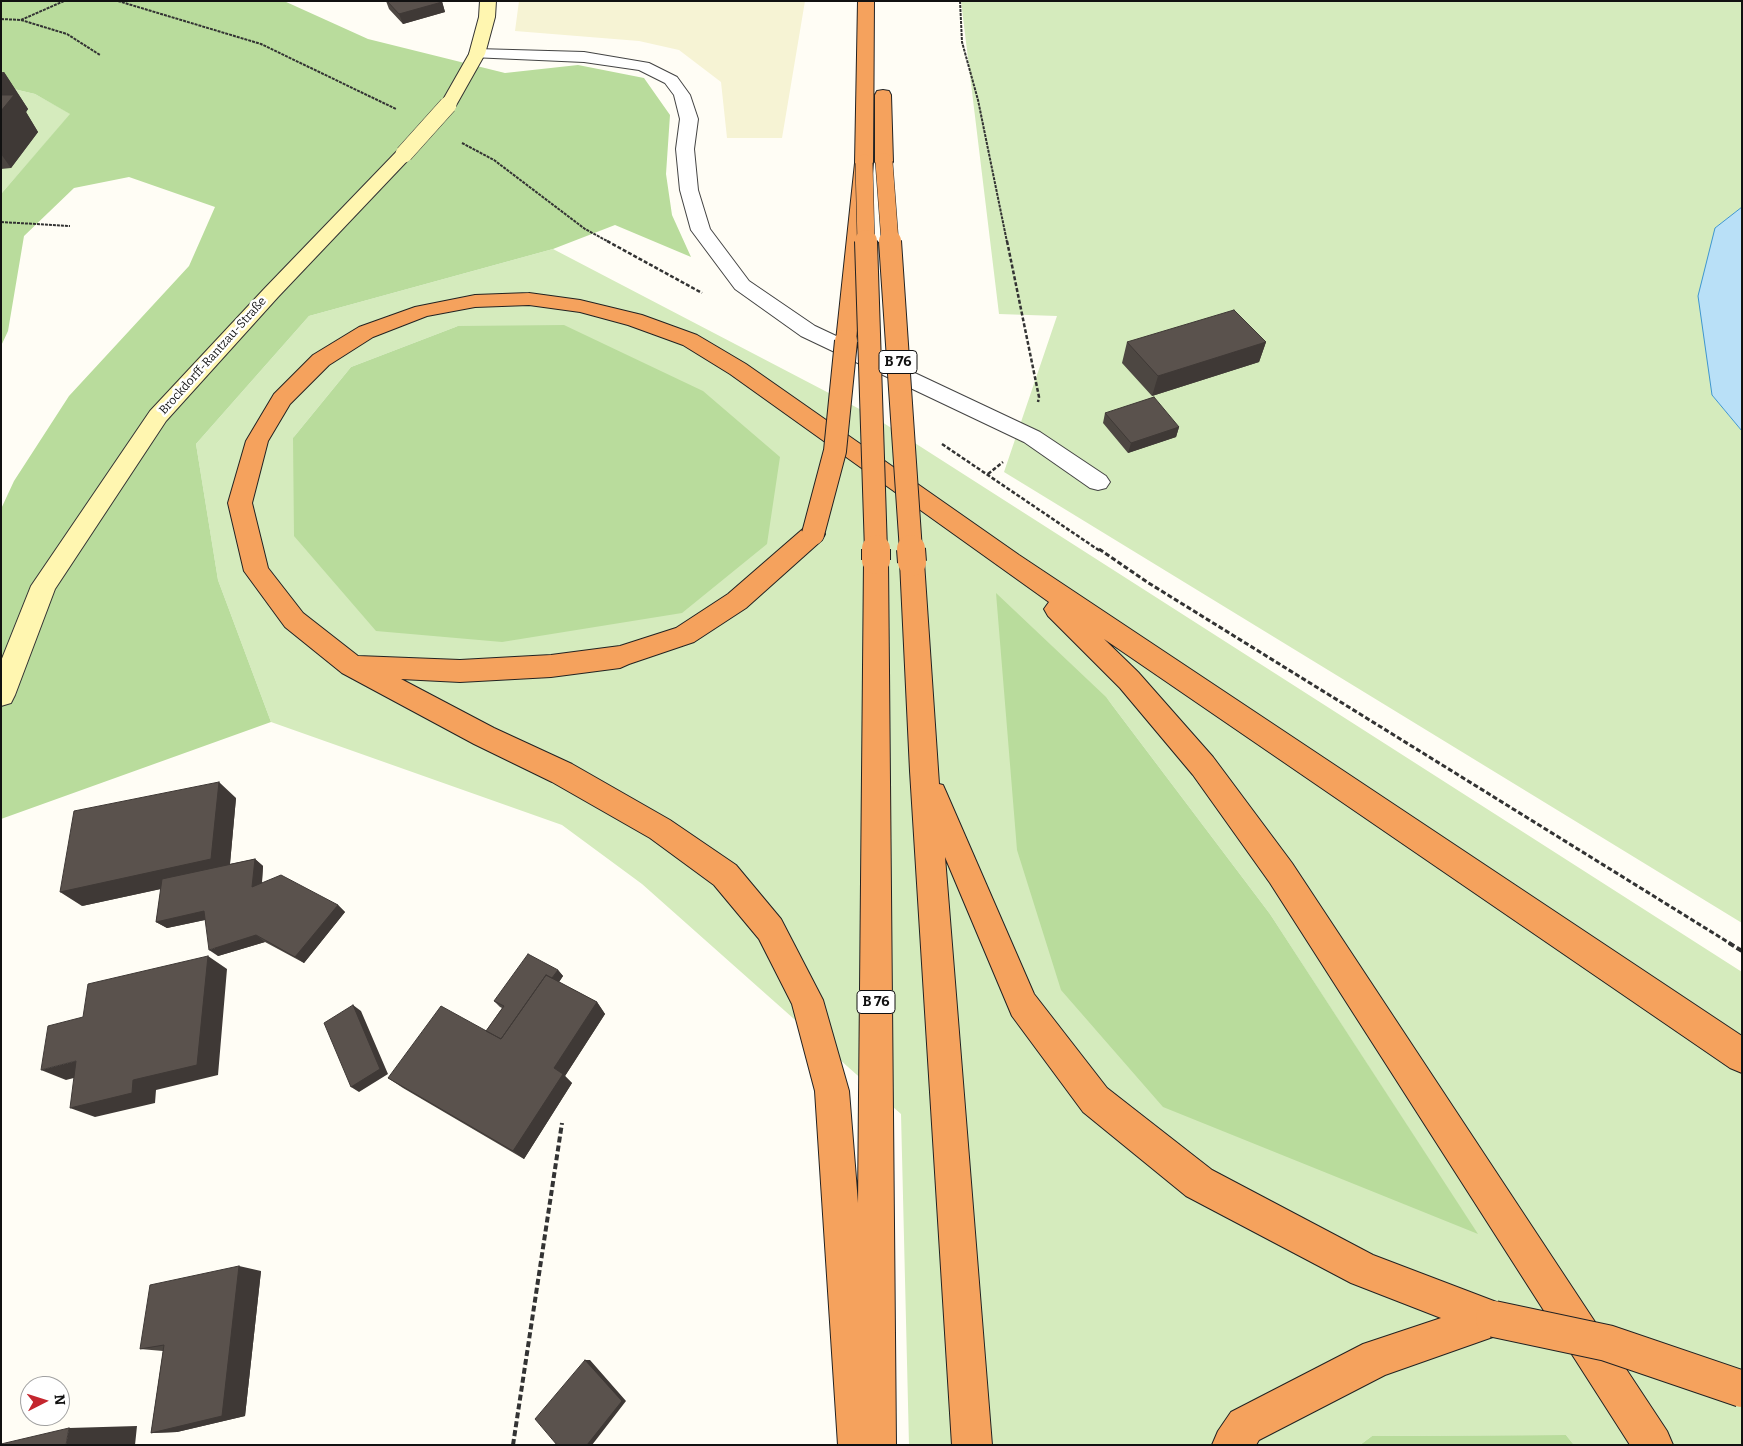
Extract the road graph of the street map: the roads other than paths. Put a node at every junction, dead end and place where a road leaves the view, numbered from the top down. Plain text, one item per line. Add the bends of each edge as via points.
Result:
1 (488, 1) edge
2 (866, 1) edge
3 (477, 54) junction
4 (883, 84) dead end
5 (874, 163) junction
6 (1098, 482) dead end
7 (1010, 562) junction
8 (351, 665) junction
9 (1, 694) edge
10 (924, 771) junction
11 (1742, 1056) edge
12 (1494, 1319) junction
13 (1742, 1389) edge
14 (858, 1445) edge
15 (876, 1445) edge
16 (972, 1445) edge
17 (1232, 1445) edge
18 (1653, 1445) edge

1 - 3 street, Brockdorff-Rantzau-Straße
2 - 5 highway, B 76
3 - 6 street via 584,57 643,66 671,80 682,95 689,120 685,149 690,190 700,230 742,285 808,331 1032,437
3 - 9 street, Brockdorff-Rantzau-Straße, bridge via 448,105 158,416 44,586
4 - 5 highway, B 76
5 - 8 highway, bridge via 836,451 813,534 736,601 685,635 620,657 551,666 460,671
5 - 10 highway, B 76, bridge via 912,562
5 - 15 highway, B 76, bridge
7 - 8 highway via 738,369 690,340 635,320 580,306 529,299 475,301 422,310 366,332 322,360 282,399 257,441 240,503 256,570 294,620
7 - 11 highway
7 - 18 highway via 1129,680 1203,766 1270,857
8 - 14 highway via 484,736 562,773 660,828 725,875 770,929 807,1000 832,1091
10 - 12 highway via 1023,1005 1095,1100 1199,1183 1364,1270
10 - 16 highway, B 76
12 - 13 highway, bridge via 1607,1343
12 - 17 highway via 1377,1358 1245,1426

